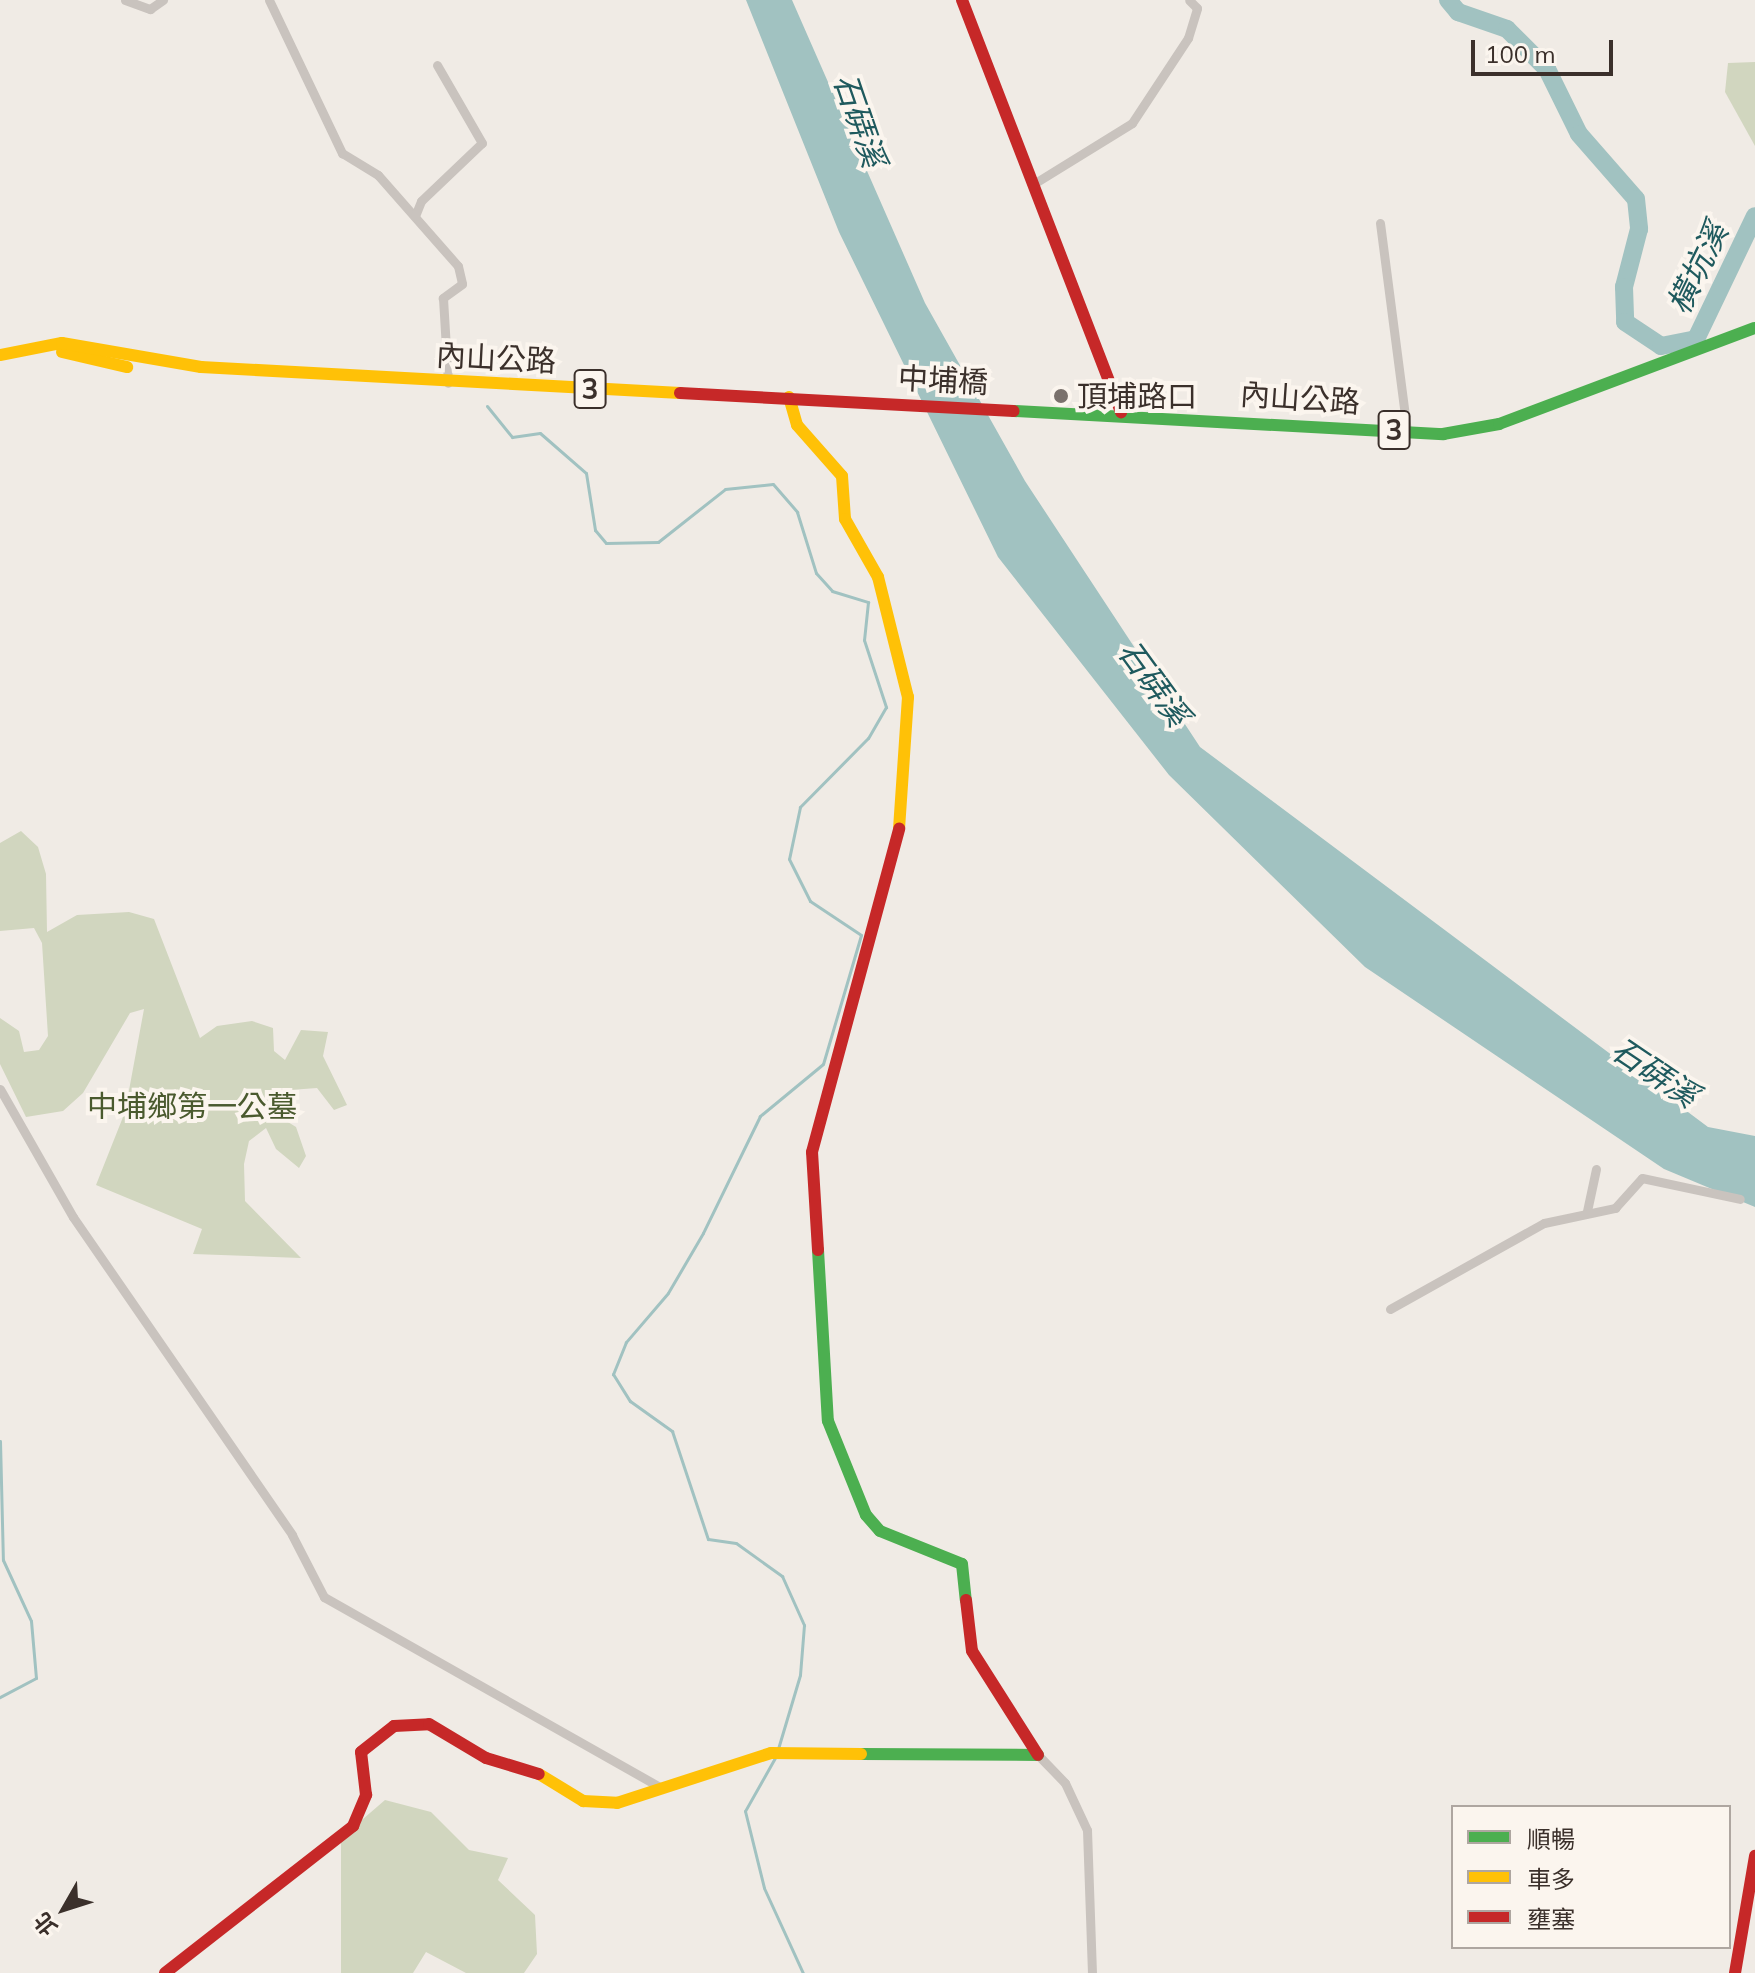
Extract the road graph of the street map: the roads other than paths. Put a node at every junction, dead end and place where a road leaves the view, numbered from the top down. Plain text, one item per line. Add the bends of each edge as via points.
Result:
1 (125, 0) edge
2 (163, 0) edge
3 (269, 0) edge
4 (962, 0) edge
5 (1189, 0) edge
6 (437, 65) dead end
7 (1035, 183) junction
8 (415, 216) junction
9 (1380, 223) dead end
10 (1755, 328) edge
11 (0, 355) edge
12 (0, 365) edge
13 (313, 372) junction
14 (448, 383) junction
15 (789, 397) junction
16 (867, 402) joint
17 (1015, 410) joint
18 (1121, 412) junction
19 (1407, 431) junction
20 (0, 1089) edge
21 (1596, 1169) dead end
22 (1740, 1199) dead end
23 (1587, 1211) junction
24 (1390, 1309) dead end
25 (1038, 1755) junction
26 (661, 1788) junction
27 (1755, 1856) edge
28 (165, 1973) edge
29 (1092, 1973) edge
30 (1735, 1973) edge

1 - 2 street via 150,9
3 - 8 street via 342,153 378,175
4 - 7 street
5 - 7 street via 1197,8 1188,38 1132,123
6 - 8 street via 482,143 421,201
7 - 18 street
8 - 14 street via 458,266 462,284 443,298
9 - 19 street
10 - 19 street, 內山公路 / 3 via 1499,424 1464,432
11 - 13 street, 內山公路 / 3 via 62,343 161,363
12 - 13 street, 內山公路 / 3 via 47,351 191,376 298,379
13 - 14 street, 內山公路 / 3
14 - 15 street, 內山公路 / 3
15 - 16 street, 內山公路 / 3
15 - 25 street via 797,425 842,476 845,519 878,577 908,697 899,835 812,1152 828,1421 866,1515 880,1531 962,1564 972,1651
16 - 17 street, 中埔橋 / 3
17 - 18 street, 內山公路 / 3
18 - 19 street, 內山公路 / 3
20 - 26 street via 73,1217 292,1535 324,1597
21 - 23 street
22 - 23 street via 1646,1177 1615,1208
23 - 24 street via 1494,1246
25 - 26 street via 777,1753
25 - 29 street via 1065,1783 1087,1830
26 - 28 street via 617,1803 583,1801 429,1724 394,1726 361,1752 366,1795 353,1826
27 - 30 street

